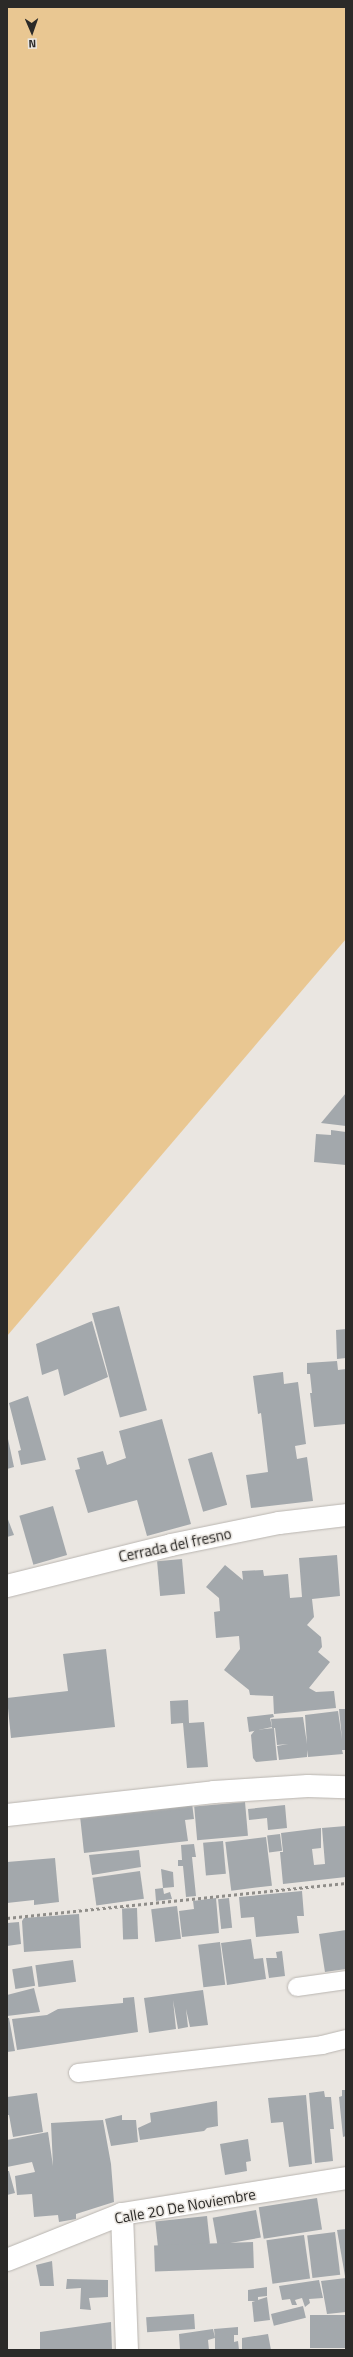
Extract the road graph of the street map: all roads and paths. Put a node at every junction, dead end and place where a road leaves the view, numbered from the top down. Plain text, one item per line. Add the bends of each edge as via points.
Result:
1 (346, 1515) edge
2 (7, 1586) edge
3 (346, 1787) edge
4 (7, 1815) edge
5 (346, 1883) edge
6 (7, 1918) edge
7 (346, 1980) edge
8 (297, 1986) dead end
9 (346, 2039) edge
10 (78, 2073) dead end
11 (346, 2178) edge
12 (122, 2214) junction
13 (7, 2260) edge
14 (127, 2350) edge

1 - 2 street, Cerrada del fresno via 279,1523 186,1542
3 - 4 street via 308,1786 214,1792
5 - 6 path
7 - 8 lane
9 - 10 lane via 322,2045
11 - 12 street, Calle 20 De Noviembre
12 - 13 street, Calle 20 De Noviembre
12 - 14 street

